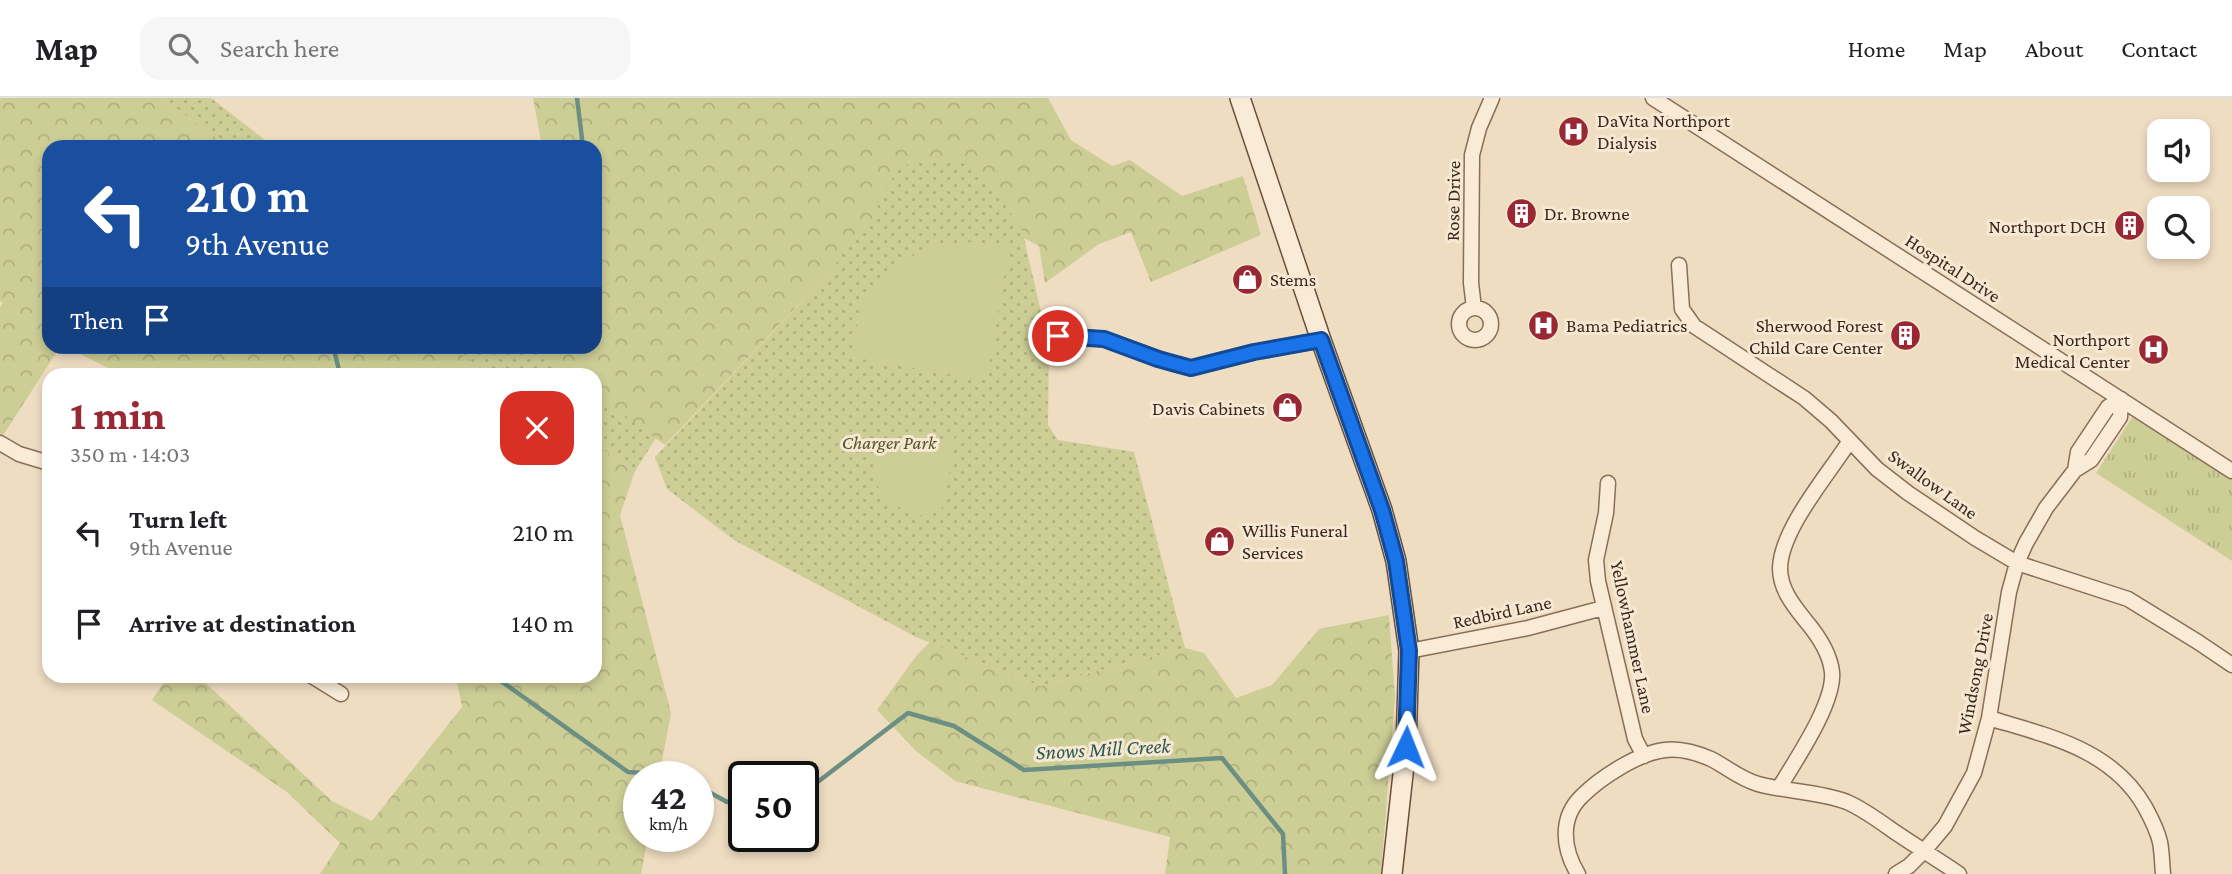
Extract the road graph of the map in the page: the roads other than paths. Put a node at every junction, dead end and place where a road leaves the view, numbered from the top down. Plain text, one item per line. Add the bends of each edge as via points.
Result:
1 (1240, 98) edge
2 (1492, 98) edge
3 (1653, 98) edge
4 (1679, 265) dead end
5 (1474, 308) dead end
6 (1058, 336) dead end
7 (1321, 340) junction
8 (2121, 399) junction
9 (1849, 442) junction
10 (0, 443) edge
11 (42, 461) edge
12 (2232, 471) edge
13 (1608, 483) dead end
14 (2017, 563) junction
15 (1603, 608) junction
16 (1409, 651) junction
17 (2232, 665) edge
18 (323, 683) edge
19 (341, 694) dead end
20 (1989, 718) junction
21 (1644, 756) junction
22 (1779, 788) junction
23 (1924, 851) junction
24 (1393, 872) edge
25 (1578, 874) edge
26 (1896, 874) edge
27 (1959, 874) edge
28 (2163, 874) edge

1 - 7 main road
2 - 5 street, Rose Drive via 1472,155
3 - 8 street, Hospital Drive
4 - 9 street, Swallow Lane via 1682,309 1693,326 1804,398
6 - 7 street via 1104,339 1191,368
7 - 16 main road via 1382,510 1396,561
8 - 12 street, Hospital Drive
8 - 14 street, Windsong Drive via 2108,407 2078,452 2075,470 2046,508
9 - 14 street, Swallow Lane via 1908,493
9 - 22 street via 1794,523 1782,554 1783,587 1823,646 1832,687
10 - 11 street
13 - 15 street, Yellowhammer Lane via 1596,560
14 - 17 street, Swallow Lane via 2128,599
14 - 20 street, Windsong Drive
15 - 16 street, Redbird Lane
15 - 21 street, Yellowhammer Lane via 1635,739
16 - 24 main road via 1406,747
18 - 19 street
20 - 23 street, Windsong Drive via 1974,773 1945,826
20 - 28 street via 2091,753 2120,775 2155,825
21 - 22 street via 1665,750 1692,752 1741,778
21 - 25 street via 1606,777 1575,802 1565,839
22 - 23 street via 1848,803
23 - 26 street, Windsong Drive
23 - 27 street

